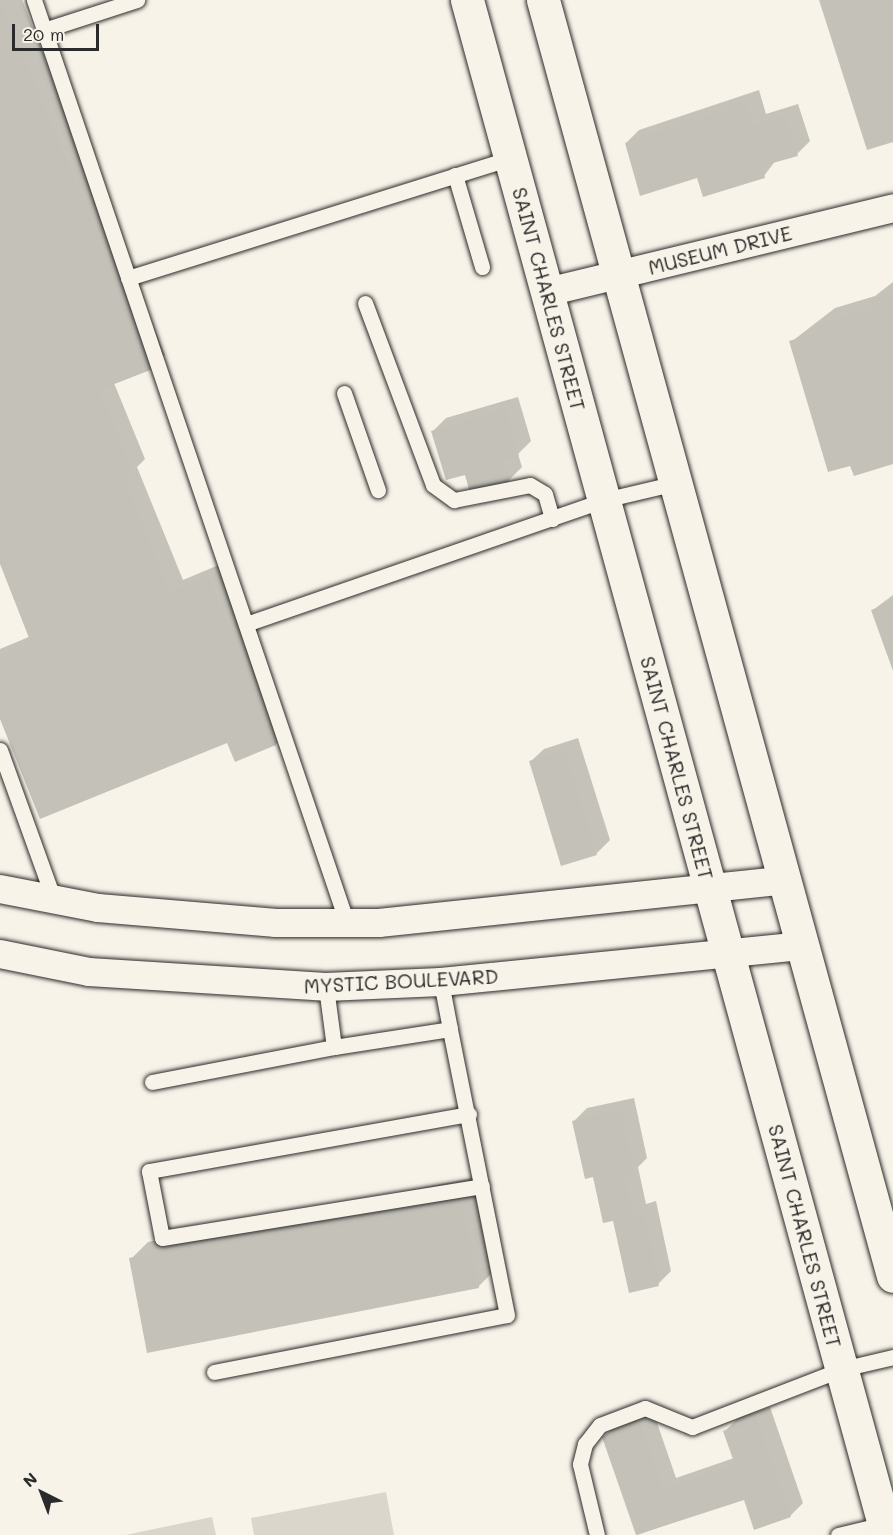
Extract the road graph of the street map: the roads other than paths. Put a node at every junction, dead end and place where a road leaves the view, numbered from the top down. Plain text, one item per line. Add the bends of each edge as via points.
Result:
1 (34, 0) edge
2 (137, 0) edge
3 (467, 0) edge
4 (543, 0) edge
5 (44, 30) junction
6 (511, 158) junction
7 (455, 175) junction
8 (893, 208) edge
9 (482, 267) dead end
10 (619, 276) junction
11 (128, 278) junction
12 (547, 292) junction
13 (365, 303) dead end
14 (344, 393) dead end
15 (676, 483) junction
16 (378, 490) dead end
17 (604, 500) junction
18 (552, 519) junction
19 (246, 624) junction
20 (0, 750) edge
21 (784, 880) junction
22 (0, 889) edge
23 (711, 891) junction
24 (54, 900) junction
25 (347, 923) junction
26 (803, 946) junction
27 (728, 953) junction
28 (0, 954) edge
29 (441, 982) junction
30 (326, 987) junction
31 (450, 1029) junction
32 (334, 1047) junction
33 (152, 1082) dead end
34 (469, 1114) junction
35 (482, 1186) junction
36 (893, 1276) edge
37 (893, 1357) edge
38 (842, 1369) junction
39 (214, 1372) dead end
40 (886, 1530) edge
41 (597, 1535) edge
42 (838, 1535) edge

1 - 5 lane
2 - 5 lane
3 - 6 street, SAINT CHARLES STREET
4 - 10 street
5 - 11 lane
6 - 7 lane
6 - 12 street, SAINT CHARLES STREET
7 - 9 lane
7 - 11 lane
8 - 10 street, MUSEUM DRIVE
10 - 12 street, MUSEUM DRIVE
10 - 15 street
11 - 19 lane
12 - 17 street, SAINT CHARLES STREET
13 - 18 lane via 433,485 454,500 530,485 545,494
14 - 16 lane
15 - 17 lane
15 - 21 street
17 - 18 lane
17 - 23 street, SAINT CHARLES STREET
18 - 19 lane
19 - 25 lane
20 - 24 lane
21 - 23 street
21 - 26 street
22 - 24 street
23 - 25 street
23 - 27 street, SAINT CHARLES STREET
24 - 25 street via 276,923
26 - 27 street, MYSTIC BOULEVARD
26 - 36 street
27 - 29 street, MYSTIC BOULEVARD
27 - 38 street, SAINT CHARLES STREET
28 - 30 street, MYSTIC BOULEVARD via 89,972
29 - 30 street, MYSTIC BOULEVARD
29 - 31 lane
30 - 32 lane
31 - 32 lane
31 - 34 lane
32 - 33 lane
34 - 35 lane
34 - 35 lane via 149,1171 162,1238
35 - 39 lane via 507,1315
37 - 38 lane
38 - 40 street, SAINT CHARLES STREET
38 - 41 lane via 692,1427 645,1408 600,1425 585,1444 580,1464
40 - 42 lane

